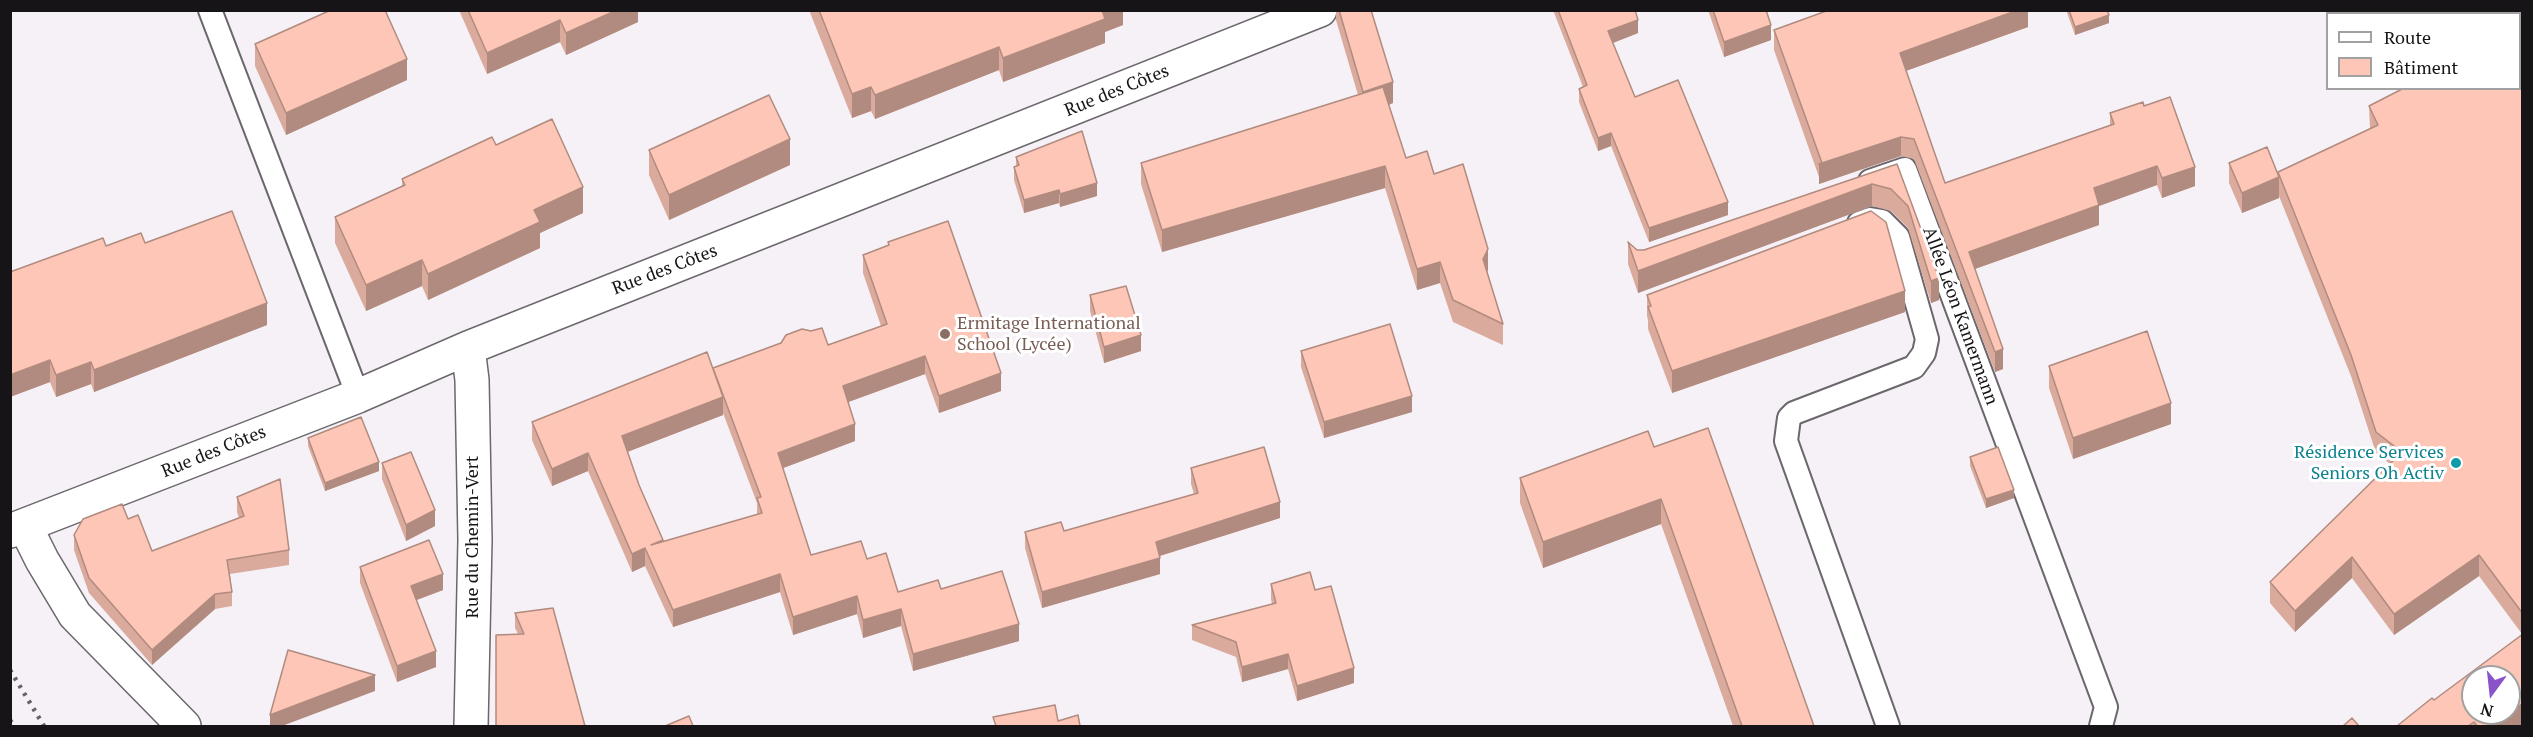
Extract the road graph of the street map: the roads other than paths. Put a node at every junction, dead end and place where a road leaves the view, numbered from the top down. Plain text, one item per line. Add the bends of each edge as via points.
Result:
1 (210, 10) edge
2 (1320, 10) edge
3 (1850, 188) edge
4 (1837, 232) edge
5 (468, 348) junction
6 (358, 396) junction
7 (18, 529) edge
8 (184, 726) edge
9 (471, 726) edge
10 (1888, 726) edge
11 (2101, 726) edge

1 - 6 lane
2 - 5 street, Rue des Côtes
3 - 11 lane, Allée Léon Kamermann via 1905,169 2106,708
4 - 10 lane via 1870,219 1882,221 1898,237 1927,339 1924,353 1914,367 1794,413 1789,418 1786,441
5 - 6 street, Rue des Côtes
5 - 9 street, Rue du Chemin-Vert via 475,540
6 - 7 street, Rue des Côtes
7 - 8 street via 75,615

